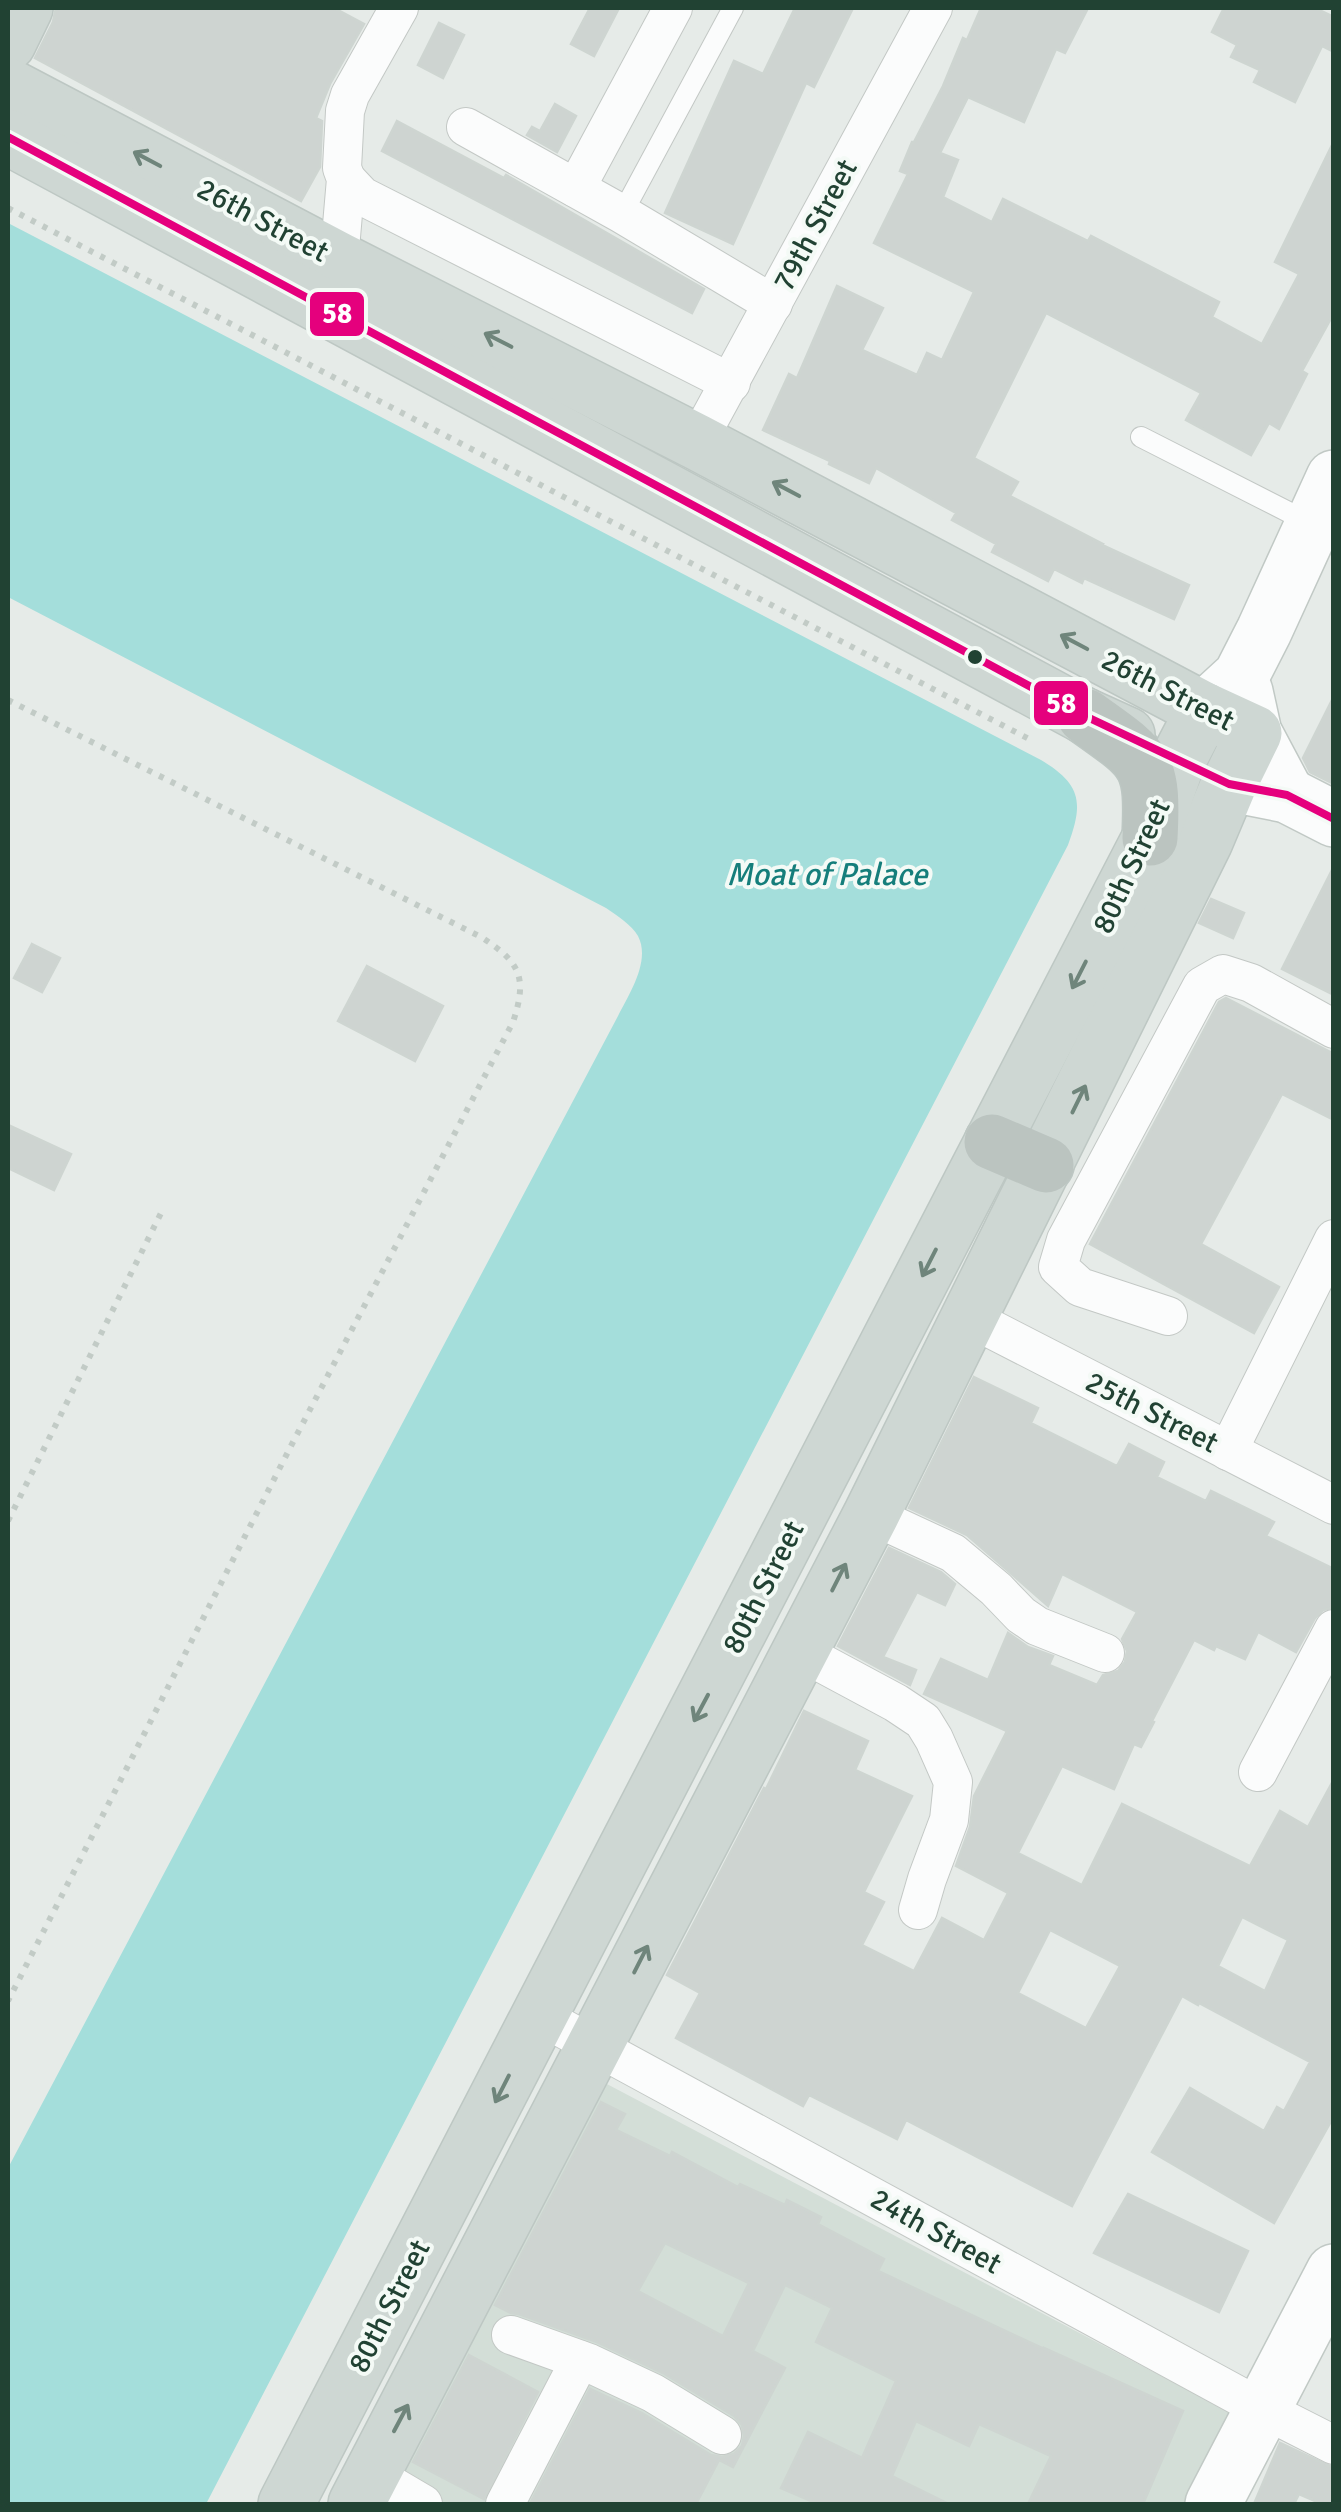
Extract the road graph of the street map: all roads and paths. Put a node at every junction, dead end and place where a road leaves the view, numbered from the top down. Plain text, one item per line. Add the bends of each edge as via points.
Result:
1 (26, 8) edge
2 (397, 8) edge
3 (673, 8) edge
4 (733, 8) edge
5 (932, 8) edge
6 (8, 43) edge
7 (8, 86) edge
8 (466, 127) dead end
9 (8, 137) edge
10 (346, 179) junction
11 (576, 188) junction
12 (8, 208) edge
13 (622, 214) junction
14 (339, 260) junction
15 (773, 304) junction
16 (730, 383) junction
17 (1141, 437) dead end
18 (697, 442) junction
19 (1323, 502) edge
20 (1223, 693) junction
21 (8, 700) edge
22 (1086, 716) junction
23 (1254, 733) junction
24 (1037, 743) dead end
25 (1178, 760) junction
26 (1229, 784) junction
27 (1310, 807) edge
28 (1150, 838) junction
29 (1334, 1030) edge
30 (992, 1142) junction
31 (1046, 1166) junction
32 (161, 1213) dead end
33 (1334, 1239) edge
34 (1168, 1316) dead end
35 (970, 1318) junction
36 (1228, 1451) junction
37 (1334, 1504) edge
38 (872, 1515) junction
39 (8, 1521) edge
40 (1334, 1629) edge
41 (801, 1652) junction
42 (1105, 1653) dead end
43 (1258, 1772) dead end
44 (918, 1910) dead end
45 (8, 2001) edge
46 (540, 2016) junction
47 (596, 2046) junction
48 (1334, 2272) edge
49 (511, 2335) dead end
50 (580, 2360) junction
51 (1263, 2409) junction
52 (722, 2436) dead end
53 (1334, 2445) edge
54 (364, 2489) edge
55 (286, 2504) edge
56 (424, 2504) edge
57 (505, 2504) edge
58 (1213, 2504) edge

1 - 6 main road
2 - 10 street via 350,94
3 - 11 street
4 - 13 lane
5 - 15 street, 79th Street
14 -> 7 main road, 26th Street
8 - 11 street
9 - 22 main road, 26th Street
10 - 14 street
10 - 16 street via 362,196
11 - 13 street
12 - 24 path
13 - 15 street
18 -> 14 main road, 26th Street
15 - 16 street, 79th Street
16 - 18 street, 79th Street
17 - 19 lane
20 -> 18 main road, 26th Street
19 - 20 main road, 80th Street
20 - 23 main road, 26th Street
20 - 25 main road, 80th Street
21 - 45 path via 481,937 513,962 521,985 513,1022
22 - 25 main road, 26th Street
22 - 28 highway via 1140,760 1152,795
23 - 26 main road, 80th Street
23 - 27 main road, 26th Street
25 - 26 main road, 26th Street
25 - 28 main road, 80th Street
26 - 27 main road, 26th Street
31 -> 26 main road, 80th Street
28 -> 30 main road, 80th Street
29 - 34 street via 1250,983 1222,974 1202,986 1066,1240 1058,1267 1080,1287
30 - 31 highway
30 -> 46 main road, 80th Street
31 - 35 main road, 80th Street
32 - 39 path
33 - 36 street
35 - 36 street, 25th Street
35 - 38 main road, 80th Street
36 - 37 street, 25th Street
41 -> 38 main road, 80th Street
38 - 42 street via 953,1552 1037,1626
40 - 43 street
41 - 44 street via 896,1703 923,1721 934,1739 953,1782 949,1820
47 -> 41 main road, 80th Street
46 - 47 street, 24th Street
46 -> 55 main road, 80th Street
47 - 51 street, 24th Street
54 -> 47 main road, 80th Street
48 - 51 main road
49 - 50 street
50 - 52 street via 654,2393
50 - 57 street
51 - 53 street, 24th Street
51 - 58 main road
54 - 56 street

